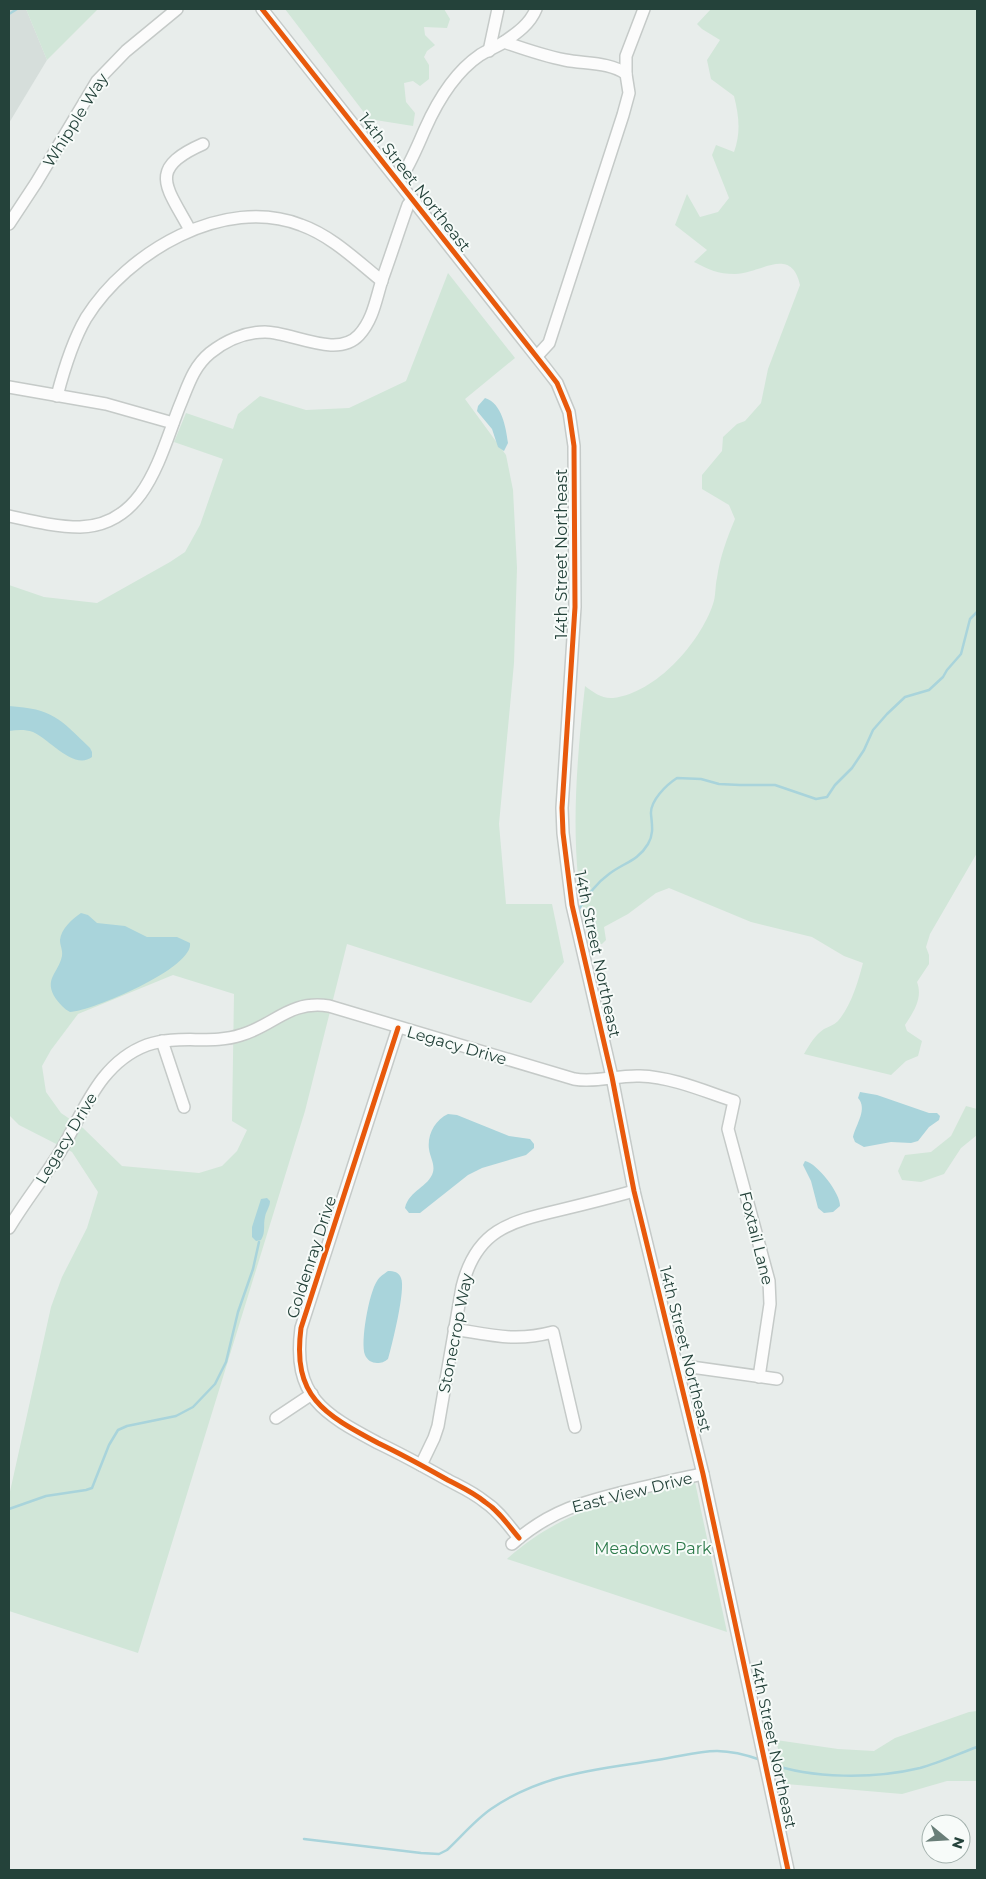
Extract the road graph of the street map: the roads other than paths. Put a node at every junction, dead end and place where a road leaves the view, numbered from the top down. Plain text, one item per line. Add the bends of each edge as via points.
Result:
1 (177, 9) edge
2 (262, 9) edge
3 (498, 9) edge
4 (536, 9) edge
5 (644, 9) edge
6 (504, 42) junction
7 (489, 51) junction
8 (626, 74) junction
9 (203, 144) dead end
10 (399, 181) junction
11 (413, 199) junction
12 (9, 224) edge
13 (190, 230) junction
14 (382, 281) junction
15 (537, 356) junction
16 (9, 387) edge
17 (57, 396) junction
18 (173, 423) junction
19 (9, 516) edge
20 (398, 1028) junction
21 (162, 1041) junction
22 (612, 1077) junction
23 (734, 1101) joint
24 (184, 1107) dead end
25 (634, 1191) junction
26 (12, 1215) edge
27 (9, 1228) edge
28 (454, 1329) junction
29 (677, 1365) junction
30 (759, 1376) junction
31 (777, 1379) dead end
32 (312, 1394) junction
33 (276, 1418) dead end
34 (575, 1427) dead end
35 (421, 1465) junction
36 (703, 1474) junction
37 (515, 1541) joint
38 (788, 1870) edge

1 - 12 street, Whipple Way via 126,51 97,81
2 - 10 street, 14th Street Northeast
3 - 7 street
4 - 6 street via 522,29
5 - 8 street via 626,56
6 - 7 street
6 - 8 street via 566,60 617,68
7 - 10 street via 458,74 425,127 414,157
8 - 15 street via 629,93 624,114 549,343
9 - 13 street via 185,152 172,163 165,175 168,189
10 - 11 street, 14th Street Northeast
11 - 14 street via 408,205
11 - 15 street, 14th Street Northeast
13 - 14 street via 236,217 278,219 299,224 320,233
13 - 17 street via 138,262 100,299 76,337
14 - 18 street via 370,319 358,337 347,343 327,345 267,332 238,337 221,345 199,364
15 - 22 street, 14th Street Northeast via 557,382 569,412 574,446 575,607 563,833 572,906
16 - 17 street
17 - 18 street via 129,410
18 - 19 street via 153,475 132,506 117,517 81,527
20 - 21 street, Legacy Drive via 340,1009 310,1005 297,1007 231,1038
20 - 22 street, Legacy Drive via 574,1079 592,1081
20 - 32 street, Goldenray Drive via 301,1328 300,1365
21 - 24 street
21 - 26 street, Legacy Drive via 135,1051 105,1074 61,1151
22 - 23 street, Legacy Drive via 637,1075 658,1078
22 - 25 street, 14th Street Northeast
23 - 30 street, Foxtail Lane via 728,1129 770,1281 770,1304
25 - 28 street, Stonecrop Way via 521,1219 496,1231 471,1260
25 - 29 street, 14th Street Northeast
26 - 27 street, Legacy Drive
28 - 34 street via 520,1338 553,1332
28 - 35 street, Stonecrop Way via 438,1426
29 - 30 street
29 - 36 street, 14th Street Northeast
30 - 31 street
32 - 33 street
32 - 35 street, Goldenray Drive via 332,1417
35 - 37 street, Goldenray Drive via 485,1501 502,1517
36 - 37 street, East View Drive via 566,1508
36 - 38 street, 14th Street Northeast

